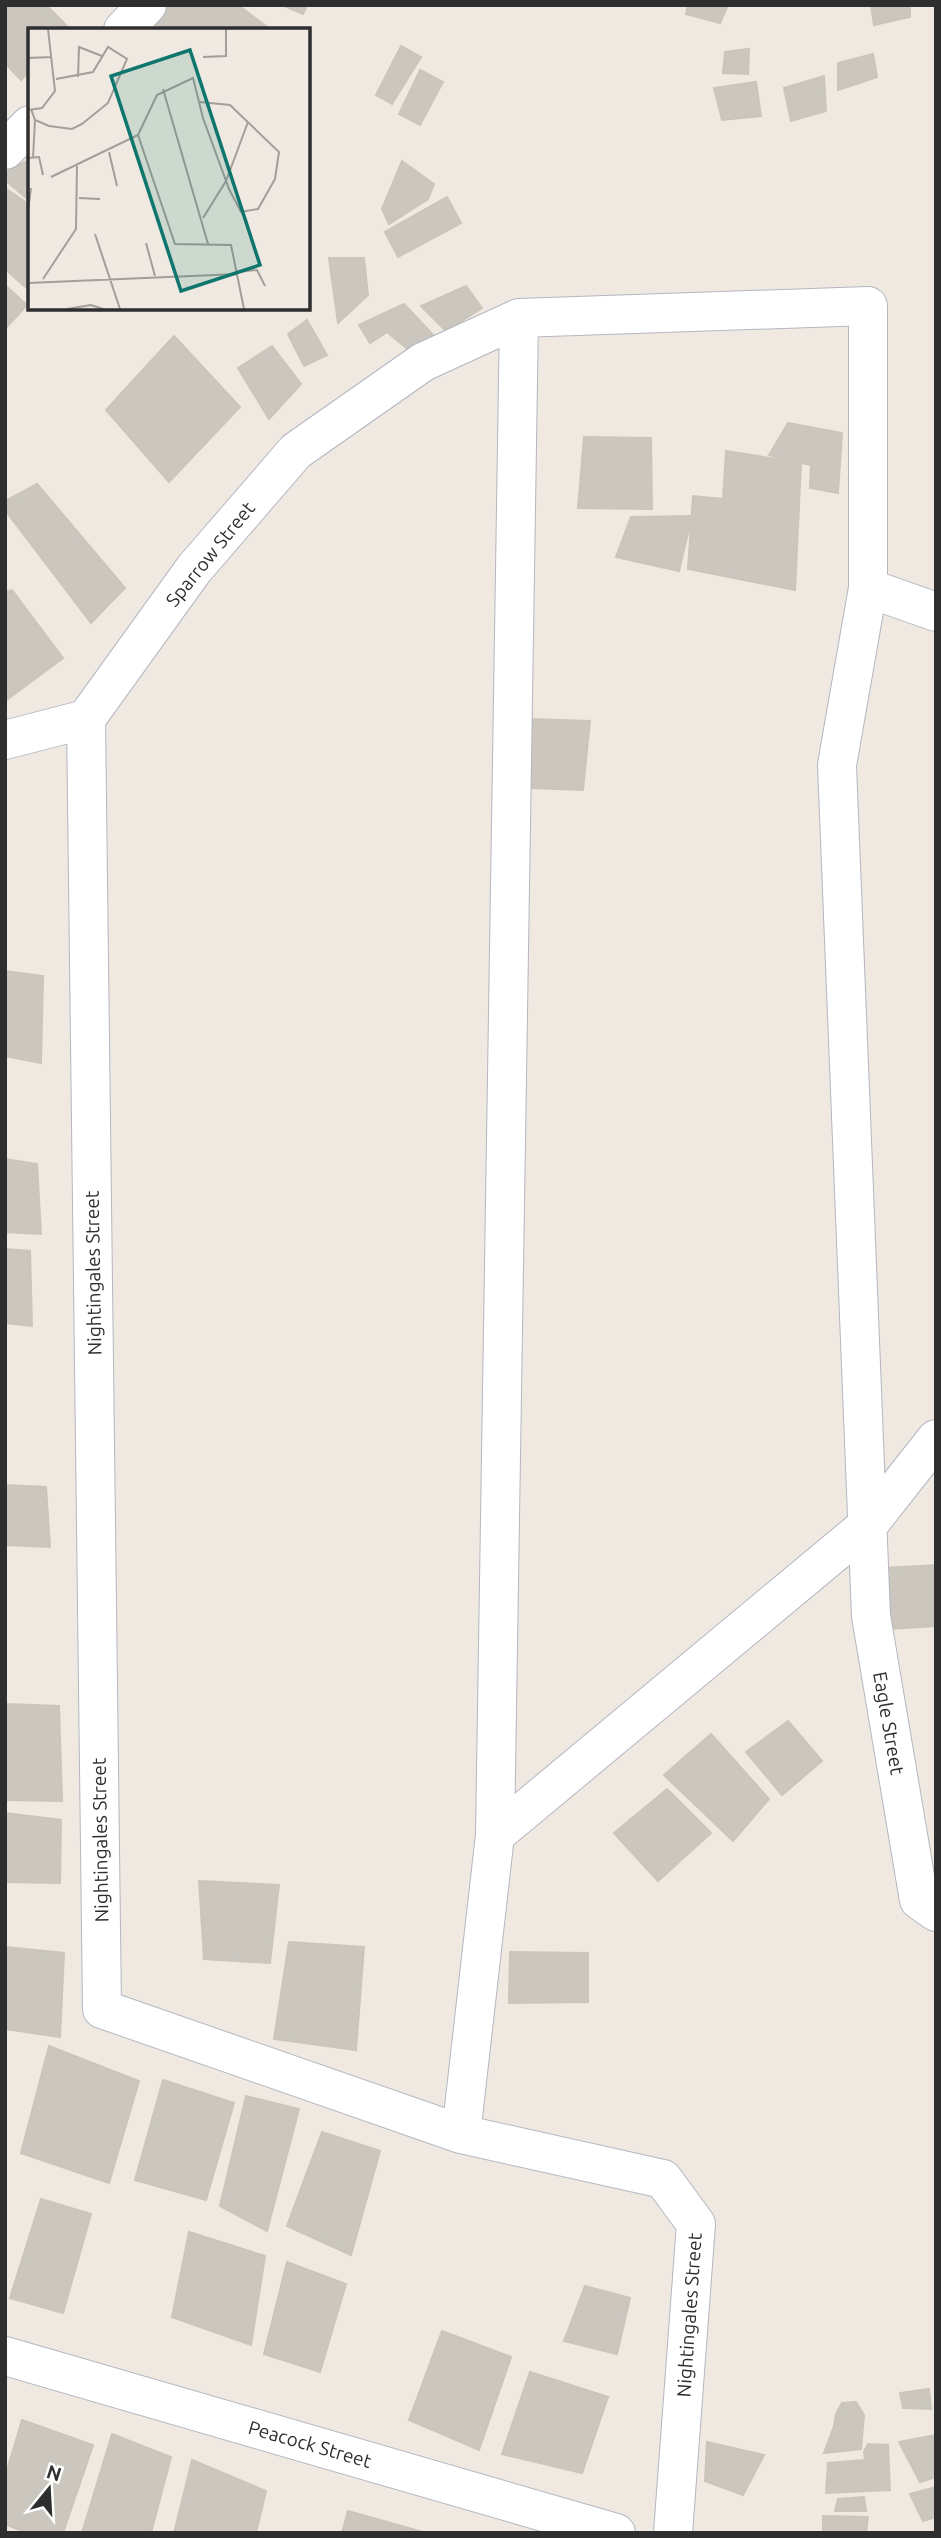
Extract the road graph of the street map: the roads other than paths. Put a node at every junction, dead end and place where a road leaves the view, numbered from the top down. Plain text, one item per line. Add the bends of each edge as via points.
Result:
1 (147, 5) edge
2 (125, 28) edge
3 (28, 127) edge
4 (5, 150) edge
5 (519, 318) junction
6 (867, 588) junction
7 (936, 612) edge
8 (86, 719) junction
9 (5, 740) edge
10 (936, 1439) edge
11 (869, 1524) junction
12 (495, 1835) junction
13 (936, 1912) edge
14 (461, 2134) junction
15 (5, 2356) edge
16 (680, 2531) edge
17 (616, 2533) edge

1 - 2 street
3 - 4 street
5 - 6 street, Eagle Street via 868,306
5 - 8 street, Sparrow Street via 423,362 296,451 194,569
5 - 12 street
6 - 7 street
6 - 11 street, Eagle Street via 837,765
8 - 9 street
8 - 14 street, Nightingales Street via 102,2009
10 - 11 street
11 - 12 street
11 - 13 street, Eagle Street via 871,1616 919,1900
12 - 14 street
14 - 16 street, Nightingales Street via 663,2179 696,2224
15 - 17 street, Peacock Street

